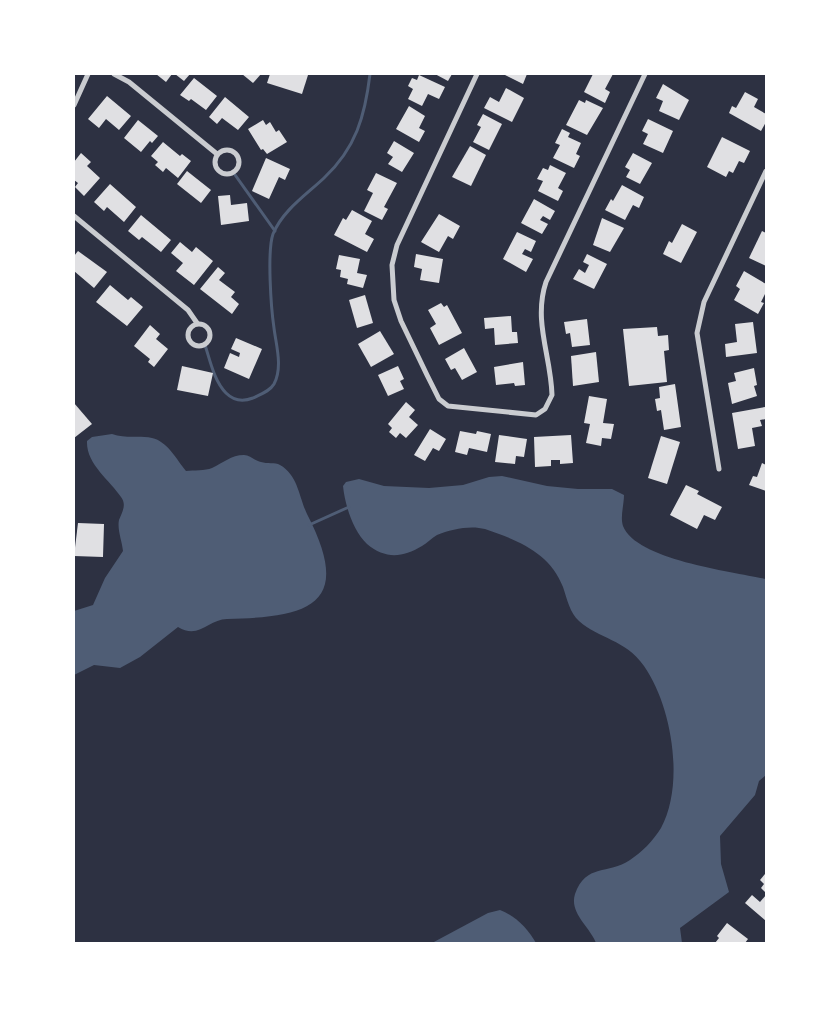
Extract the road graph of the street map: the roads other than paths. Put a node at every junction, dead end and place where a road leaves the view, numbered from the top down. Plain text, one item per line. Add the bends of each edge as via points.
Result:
1 (88, 74) edge
2 (114, 74) edge
3 (477, 74) edge
4 (645, 74) edge
5 (74, 105) edge
6 (217, 154) junction
7 (766, 170) edge
8 (74, 216) edge
9 (197, 323) junction
10 (719, 469) dead end

1 - 5 street
2 - 6 street via 129,82
3 - 4 street via 402,231 394,255 392,276 397,310 439,399 448,406 536,415 549,404 552,389 540,318 544,287
6 - 6 street via 214,163 218,171 228,174 235,171 239,162 236,154 228,150
7 - 10 street via 704,302 698,324 699,351
8 - 9 street via 188,310
9 - 9 street via 188,331 188,337 194,345 200,346 208,342 211,332 204,324

